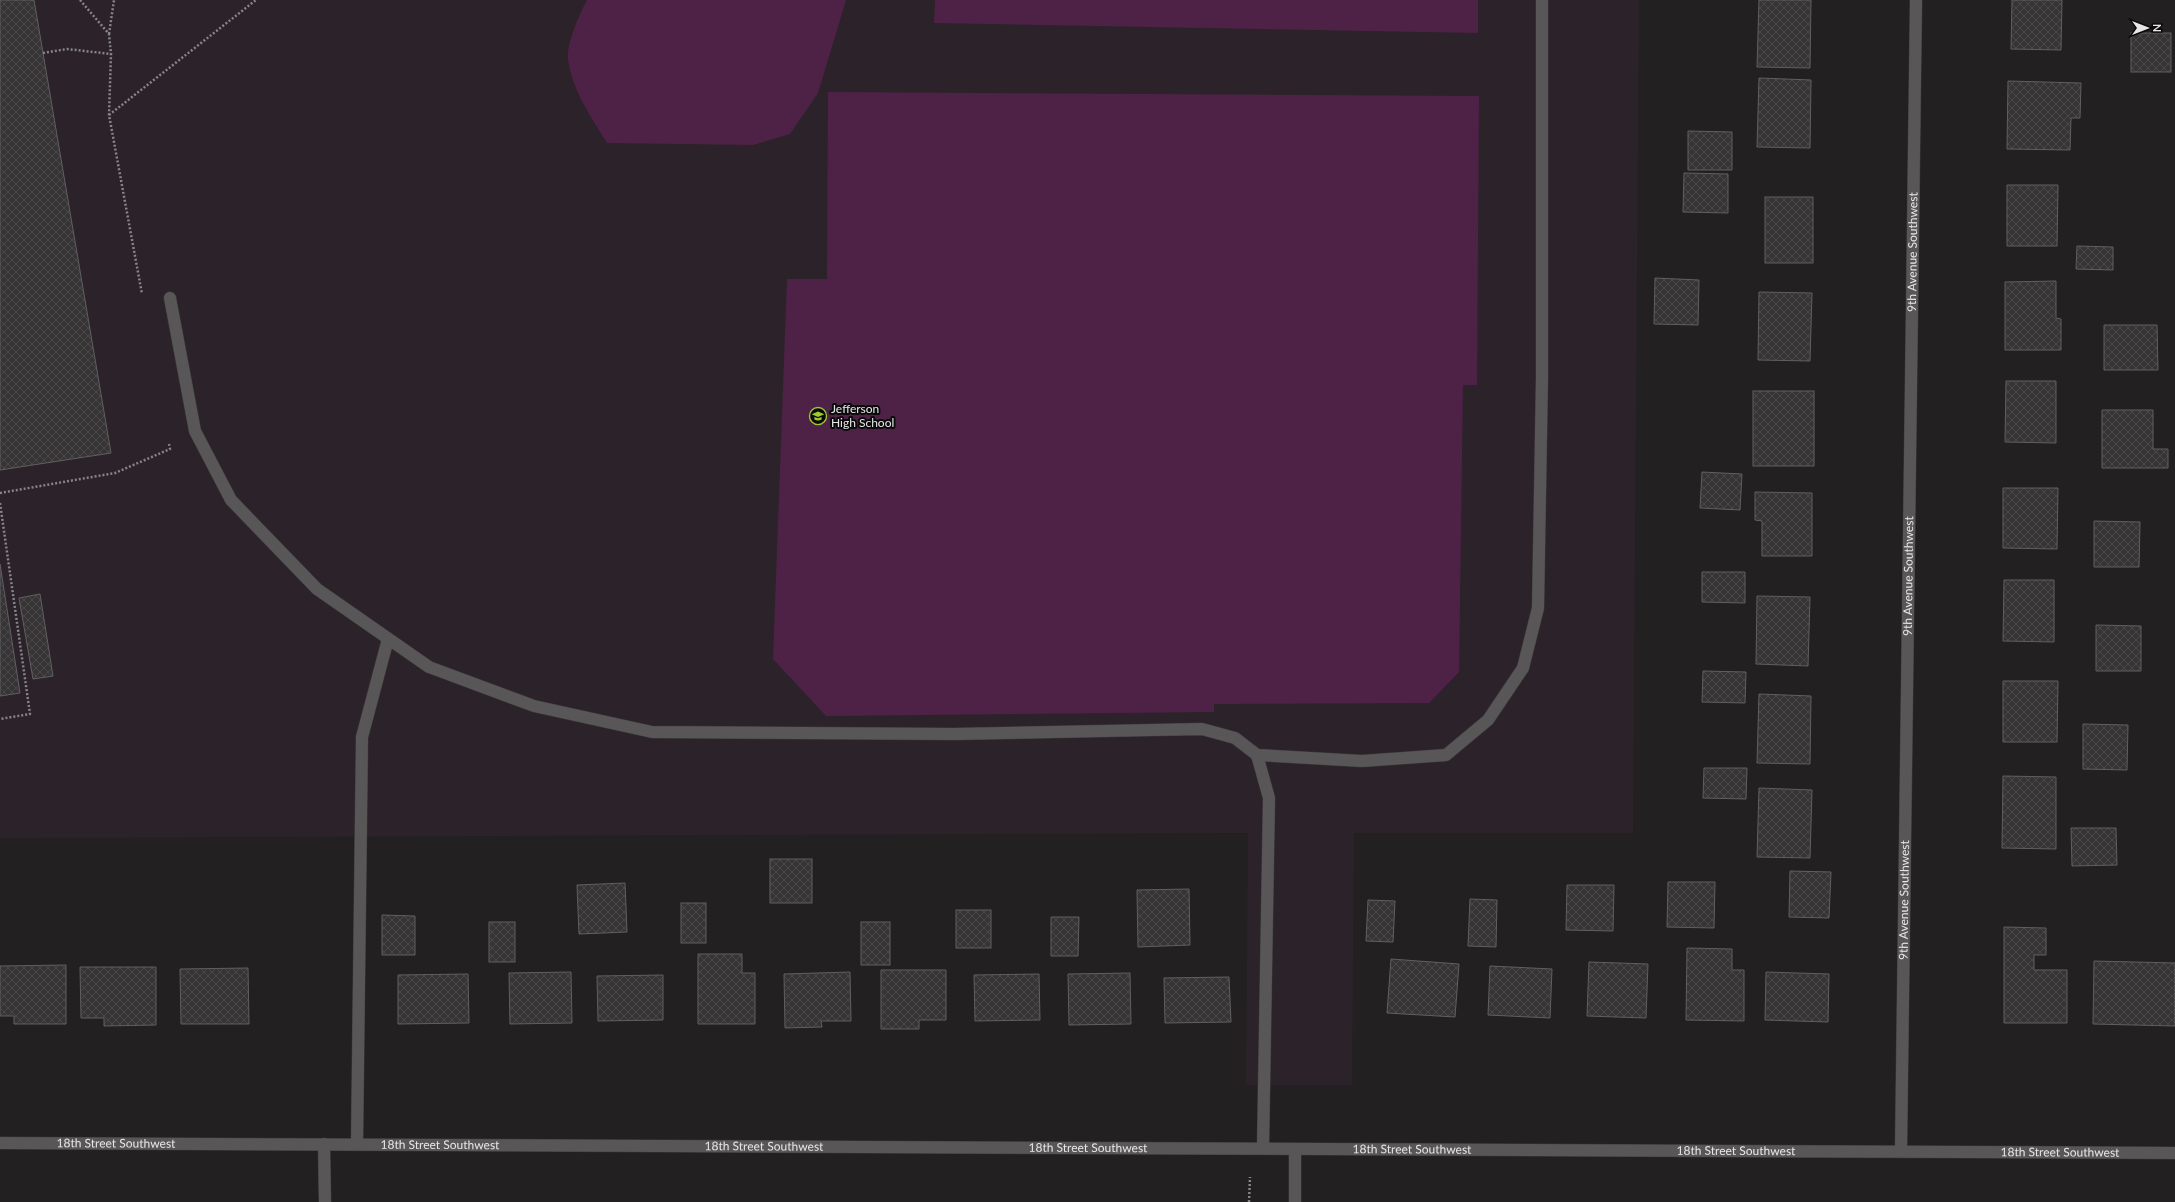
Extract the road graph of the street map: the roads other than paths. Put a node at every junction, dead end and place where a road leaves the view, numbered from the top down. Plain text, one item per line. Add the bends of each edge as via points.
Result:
1 (1542, 0) edge
2 (1916, 0) edge
3 (170, 298) dead end
4 (388, 638) junction
5 (1257, 755) junction
6 (0, 1143) edge
7 (324, 1144) junction
8 (357, 1144) junction
9 (1263, 1148) junction
10 (1295, 1149) junction
11 (1901, 1151) junction
12 (2175, 1153) edge
13 (325, 1202) edge
14 (1294, 1202) edge

1 - 5 street via 1542,377 1538,608 1523,668 1488,720 1446,755 1362,761
2 - 11 street, 9th Avenue Southwest
3 - 4 street via 194,431 231,500 317,589
4 - 5 street via 429,667 534,706 652,732 954,734 1202,729 1235,738
4 - 8 street via 362,737
5 - 9 street via 1269,798
6 - 7 street, 18th Street Southwest
7 - 8 street, 18th Street Southwest
7 - 13 street
8 - 9 street, 18th Street Southwest
9 - 10 street, 18th Street Southwest
10 - 11 street, 18th Street Southwest
10 - 14 street
11 - 12 street, 18th Street Southwest

